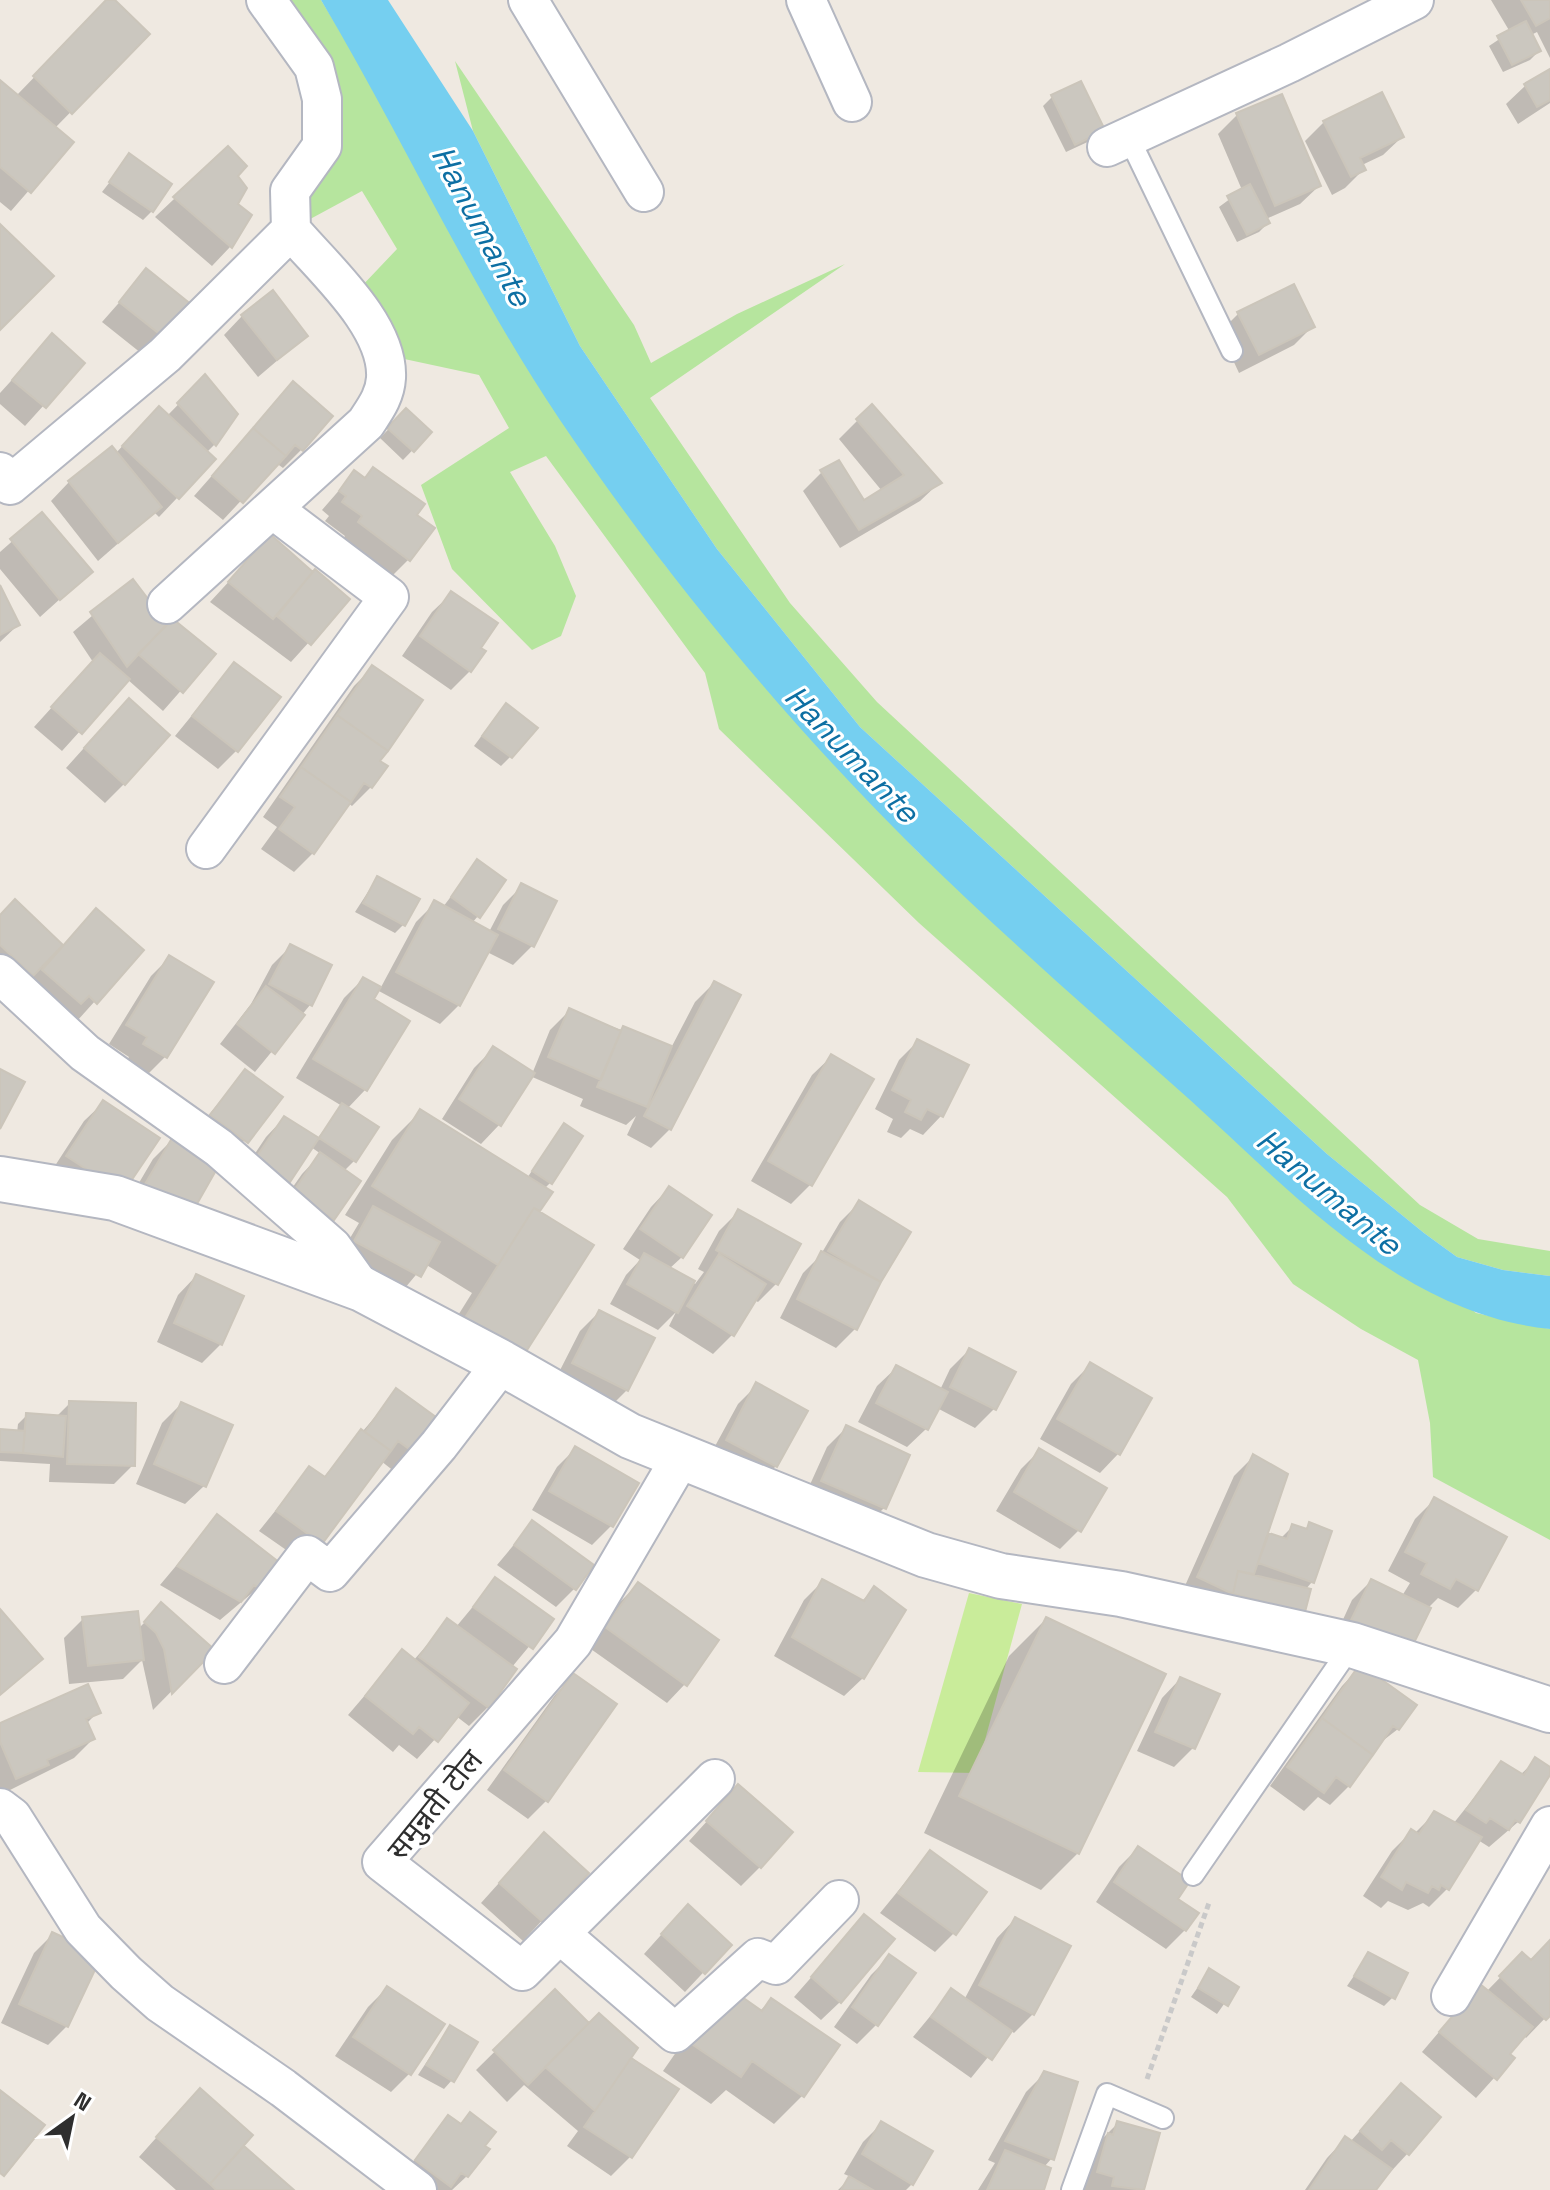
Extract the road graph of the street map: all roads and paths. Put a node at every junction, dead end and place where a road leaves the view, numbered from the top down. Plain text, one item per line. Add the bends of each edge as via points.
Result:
1 (266, 0) edge
2 (528, 0) edge
3 (806, 0) edge
4 (1414, 0) edge
5 (852, 102) dead end
6 (1118, 142) joint
7 (644, 192) dead end
8 (291, 230) junction
9 (1232, 351) dead end
10 (0, 472) edge
11 (274, 510) junction
12 (167, 604) dead end
13 (206, 849) dead end
14 (0, 974) edge
15 (0, 1179) edge
16 (362, 1289) junction
17 (502, 1363) junction
18 (680, 1459) junction
19 (1352, 1645) junction
20 (224, 1664) dead end
21 (1550, 1710) edge
22 (715, 1779) dead end
23 (0, 1808) edge
24 (1550, 1826) edge
25 (1193, 1875) joint
26 (839, 1900) dead end
27 (560, 1934) junction
28 (1451, 1996) dead end
29 (1137, 2107) junction
30 (1163, 2118) dead end
31 (417, 2190) edge
32 (1072, 2190) edge

1 - 8 street via 314,67 322,99 322,146 290,191
2 - 7 street
3 - 5 street
4 - 6 street
6 - 9 lane
8 - 10 street via 165,355 10,485
8 - 11 street via 364,315 379,340 386,381 366,423
11 - 12 street
11 - 13 street via 389,597
14 - 16 street via 85,1053 219,1148 332,1247
15 - 16 street via 115,1198
16 - 17 street
17 - 18 street
17 - 20 street via 330,1572 307,1555
18 - 19 street via 956,1564
18 - 27 street, समुन्नती टोल via 573,1642 382,1862 522,1971
19 - 21 street
19 - 25 lane
22 - 27 street, समुन्नती टोल
23 - 31 street via 12,1817 83,1929 126,1973
24 - 28 street
25 - 29 path via 1214,1889
26 - 27 street via 776,1965 758,1958 675,2033
29 - 30 lane
29 - 32 lane via 1107,2094

